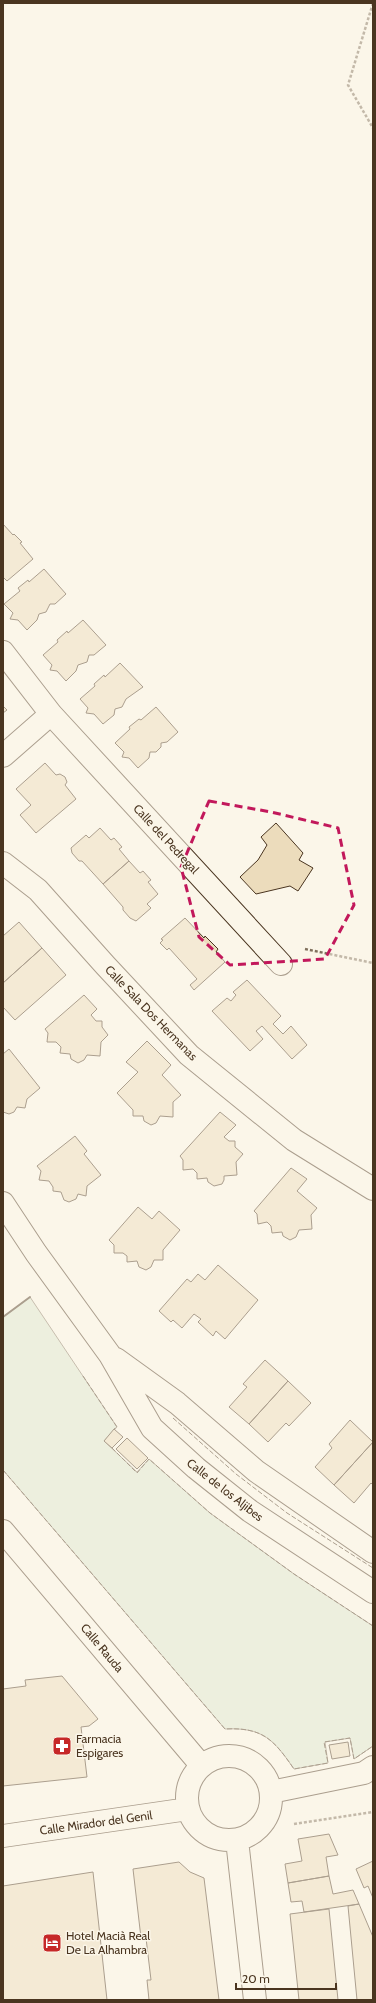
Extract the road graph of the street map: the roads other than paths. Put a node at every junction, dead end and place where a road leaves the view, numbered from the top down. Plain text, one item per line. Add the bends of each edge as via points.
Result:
1 (3, 652) edge
2 (51, 714) junction
3 (3, 756) edge
4 (3, 863) edge
5 (279, 962) road end
6 (373, 1189) edge
7 (3, 1202) edge
8 (110, 1355) junction
9 (3, 1531) edge
10 (373, 1552) edge
11 (373, 1592) edge
12 (202, 1765) junction
13 (373, 1767) edge
14 (272, 1792) junction
15 (188, 1809) junction
16 (3, 1836) edge
17 (237, 1840) junction
18 (255, 2000) edge

1 - 2 street, Calle del Pedregal
2 - 3 street
2 - 5 street, Calle del Pedregal
4 - 6 street, Calle Sala Dos Hermanas via 38,890 189,1055 294,1140
7 - 8 street, Calle de los Aljibes via 36,1253
8 - 10 street, Calle de los Aljibes via 177,1403 256,1471
8 - 11 street, Calle de los Aljibes via 152,1428 196,1468 250,1512
9 - 12 street, Calle Rauda
12 - 14 street via 213,1758 225,1755 250,1760 268,1779
12 - 15 street via 188,1785
13 - 14 street via 364,1773
14 - 17 street via 267,1818 259,1829
15 - 16 street, Calle Mirador del Genil
15 - 17 street via 201,1830 223,1840
17 - 18 street

